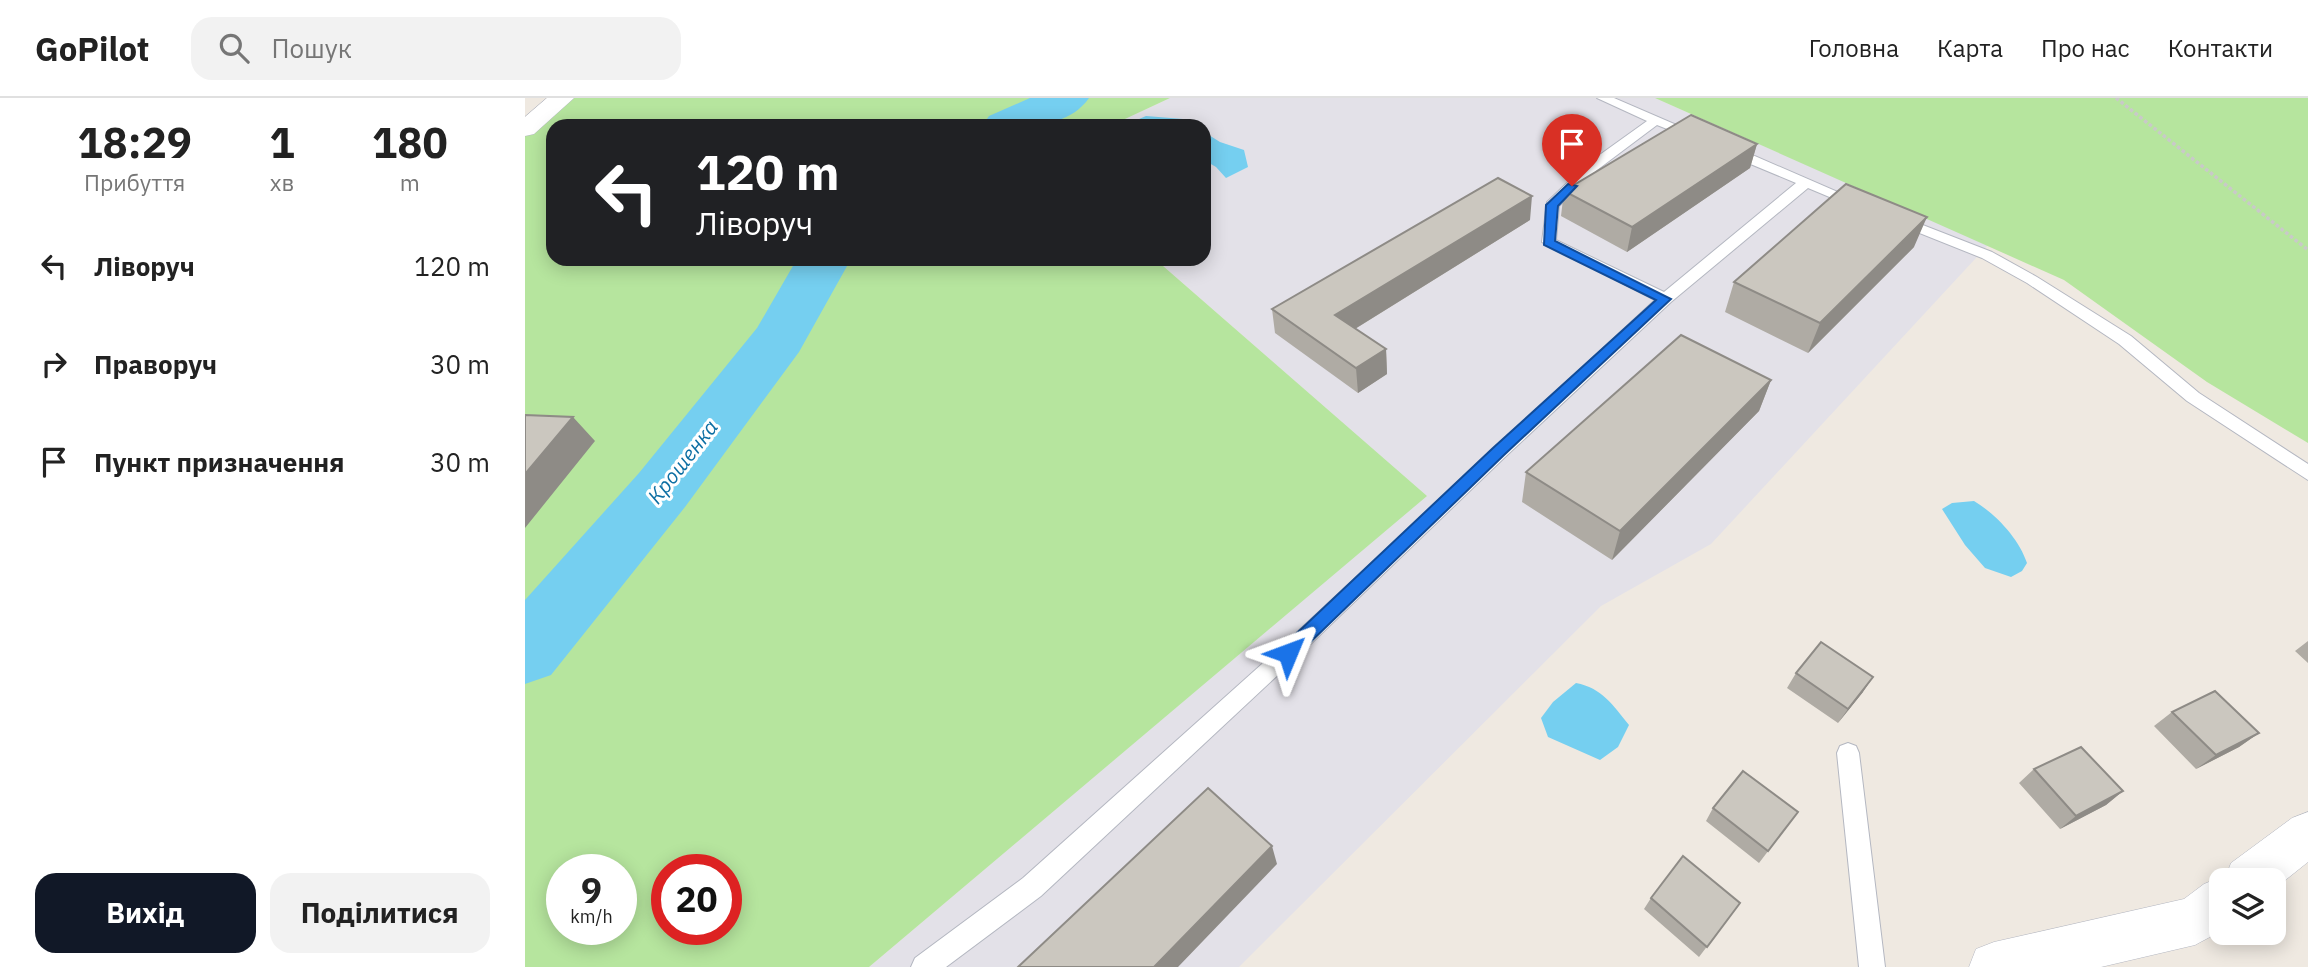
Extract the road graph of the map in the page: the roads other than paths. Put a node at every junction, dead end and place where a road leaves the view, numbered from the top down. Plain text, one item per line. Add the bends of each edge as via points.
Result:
1 (562, 98) edge
2 (1603, 98) edge
3 (1656, 120) junction
4 (525, 129) edge
5 (1806, 182) junction
6 (1665, 299) junction
7 (2308, 473) edge
8 (1848, 753) dead end
9 (2308, 834) edge
10 (2264, 868) edge
11 (2209, 910) edge
12 (924, 967) edge
13 (1872, 967) edge
14 (1994, 967) edge

1 - 4 street
2 - 3 lane
3 - 5 lane
3 - 6 lane via 1592,167 1552,205 1549,242
5 - 6 lane
5 - 7 lane via 1987,255 2032,280 2125,340 2193,397
6 - 12 lane via 1032,887
8 - 13 lane
9 - 10 street
11 - 14 street via 2195,921

